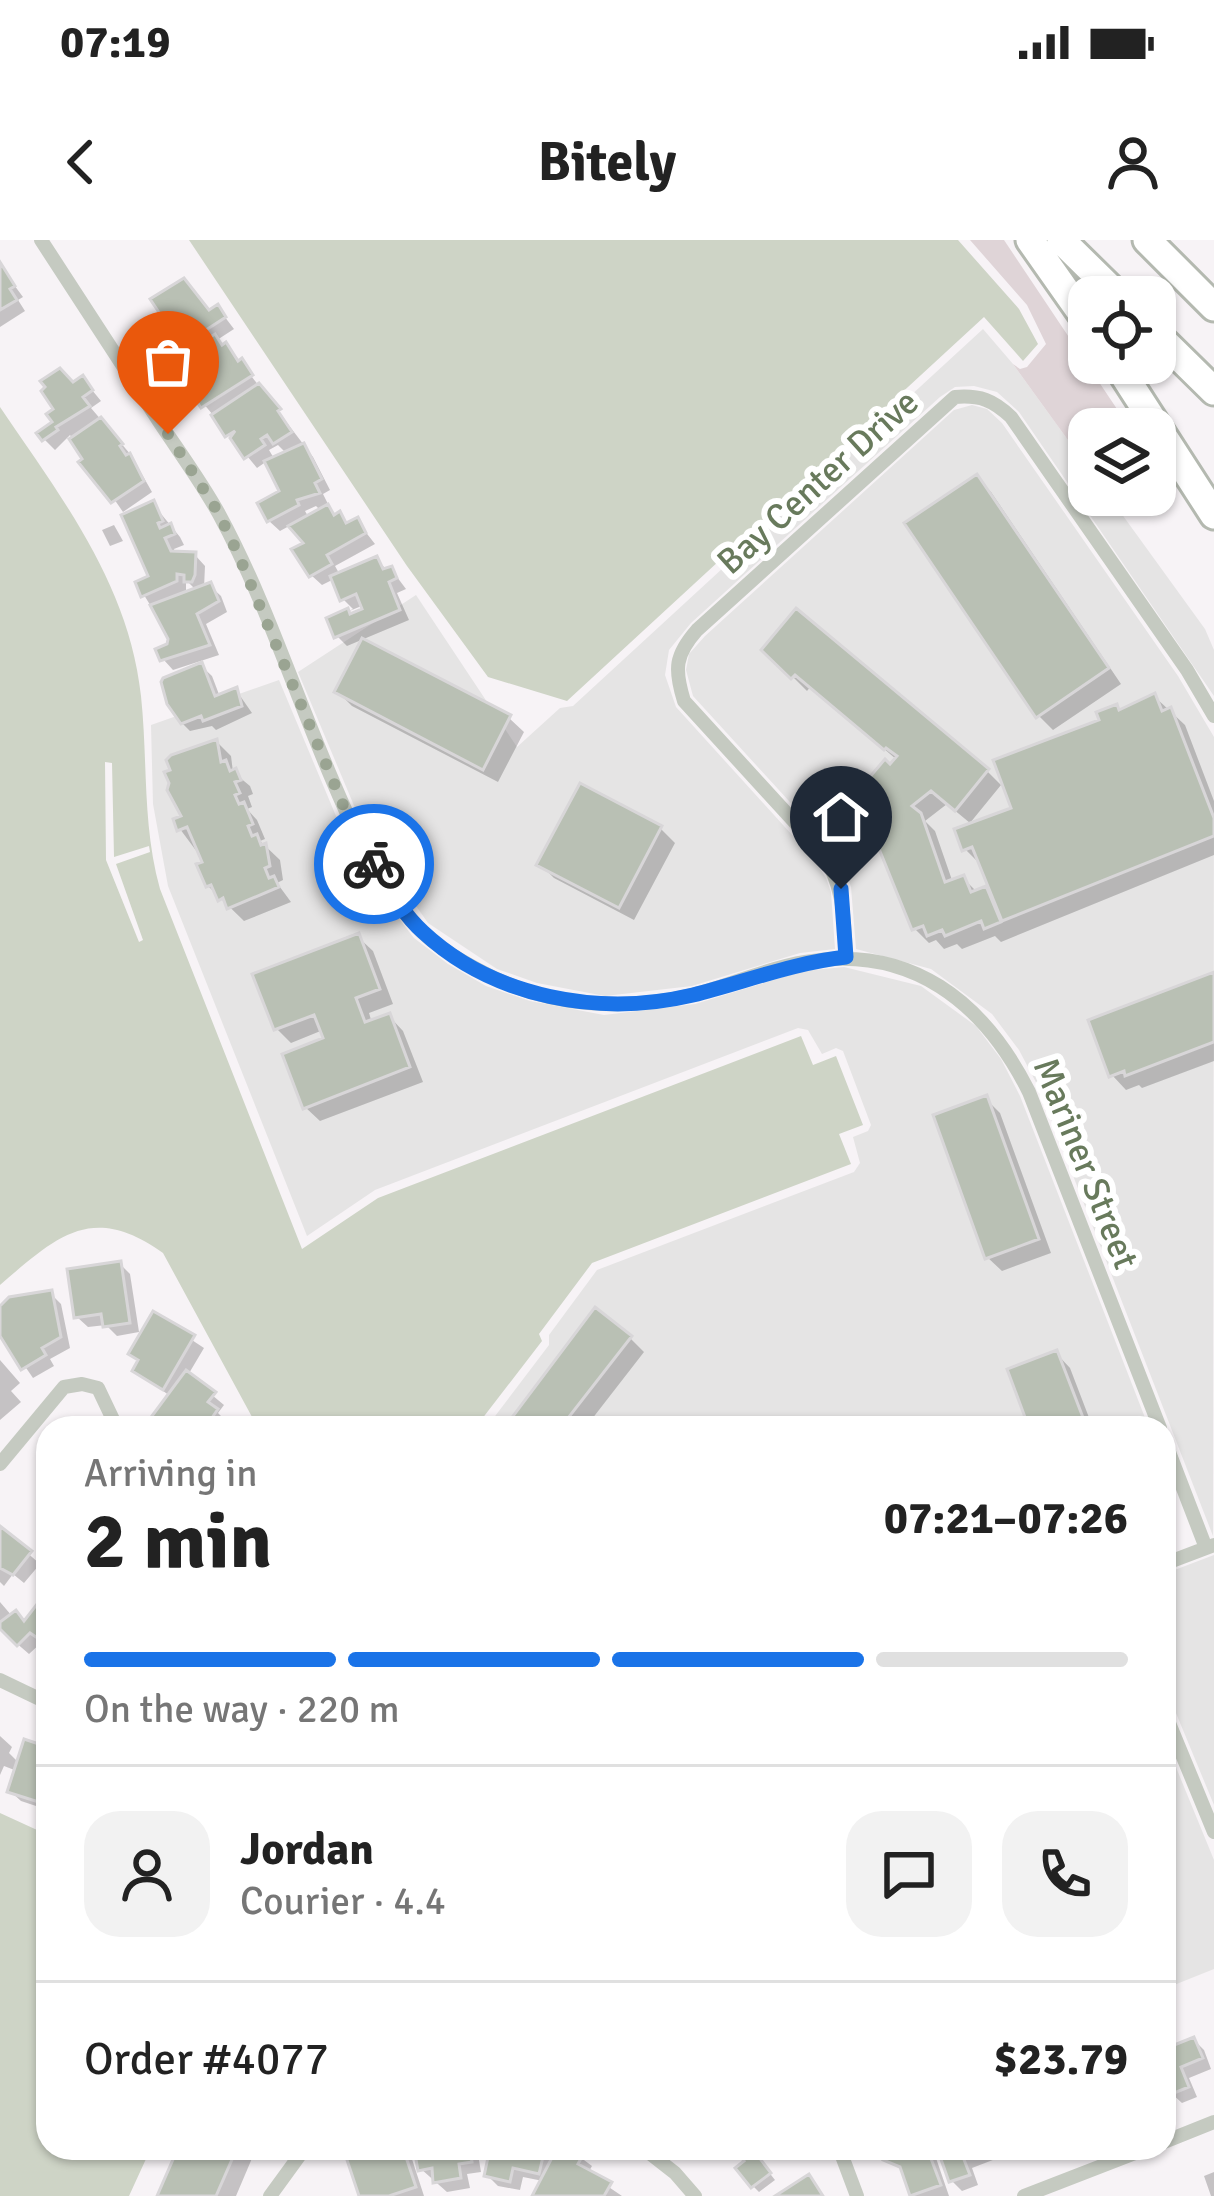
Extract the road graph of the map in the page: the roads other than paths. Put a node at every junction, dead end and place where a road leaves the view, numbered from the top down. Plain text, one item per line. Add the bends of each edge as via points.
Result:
1 (41, 240) edge
2 (1030, 240) edge
3 (1061, 240) edge
4 (1147, 240) edge
5 (1098, 276) edge
6 (1068, 294) edge
7 (1214, 307) edge
8 (1176, 354) edge
9 (1130, 384) edge
10 (1214, 391) edge
11 (1214, 515) edge
12 (1214, 716) edge
13 (846, 957) junction
14 (40, 1416) edge
15 (111, 1416) edge
16 (1155, 1416) edge
17 (36, 1421) edge
18 (0, 1464) edge
19 (1176, 1466) edge
20 (1210, 1546) edge
21 (1176, 1559) edge
22 (0, 1680) edge
23 (36, 1696) edge
24 (1176, 1740) edge
25 (1214, 1832) edge
26 (1214, 2122) edge
27 (1176, 2137) edge
28 (296, 2160) edge
29 (658, 2160) edge
30 (843, 2160) edge
31 (1117, 2160) edge
32 (270, 2196) edge
33 (695, 2196) edge
34 (857, 2196) edge
35 (1024, 2196) edge

1 - 13 street, Mariner Street via 218,512 346,812 421,930 492,978 604,1006 694,995
2 - 6 highway
3 - 5 highway
4 - 7 highway
8 - 10 highway
9 - 11 highway
12 - 13 street, Bay Center Drive via 1011,417 993,400 955,397 679,651 675,672 684,701 836,873
13 - 16 street, Mariner Street via 927,978 984,1019 1010,1054
14 - 15 street via 64,1387 82,1384 98,1388
17 - 18 street
19 - 20 street
20 - 21 street
22 - 23 street
24 - 25 street
26 - 27 street
28 - 32 street
29 - 33 street
30 - 34 street
31 - 35 street

